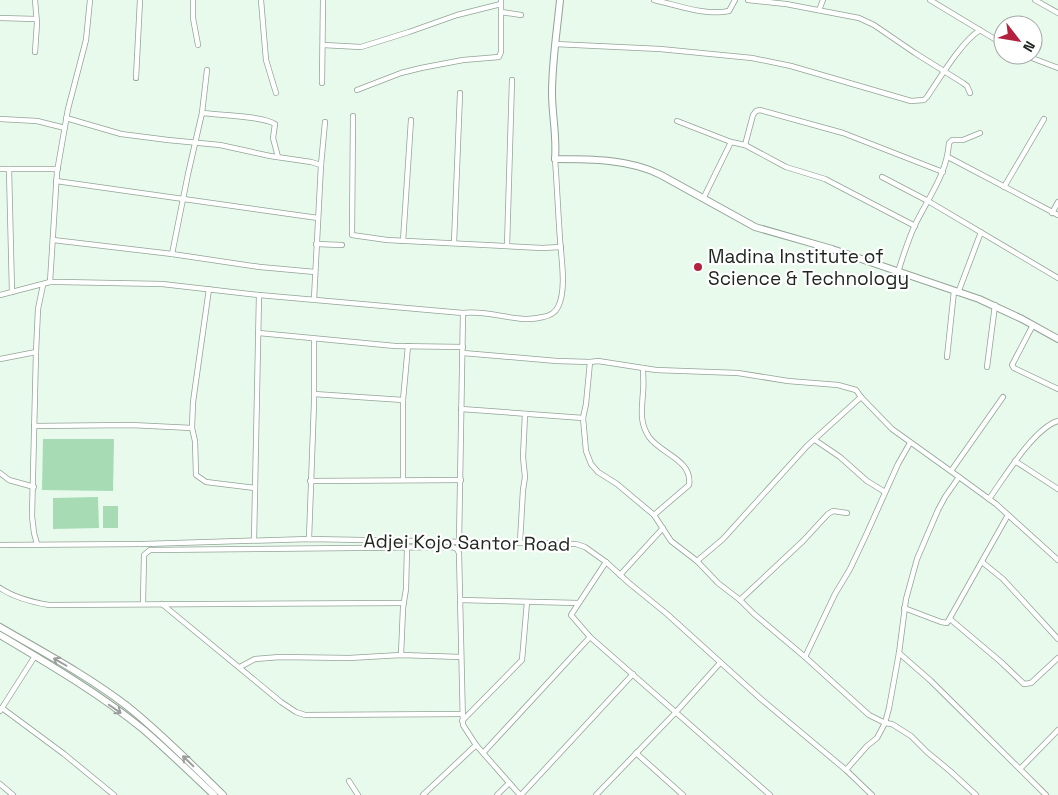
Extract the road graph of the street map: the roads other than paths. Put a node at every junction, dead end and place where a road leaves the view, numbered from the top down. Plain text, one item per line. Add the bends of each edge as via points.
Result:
1 (35, 0) edge
2 (90, 0) edge
3 (140, 0) edge
4 (194, 0) edge
5 (261, 0) edge
6 (323, 0) edge
7 (560, 0) edge
8 (654, 0) edge
9 (684, 0) edge
10 (735, 0) edge
11 (748, 0) edge
12 (823, 0) edge
13 (930, 0) edge
14 (1035, 0) edge
15 (761, 1) edge
16 (501, 2) edge
17 (684, 6) junction
18 (819, 10) junction
19 (501, 12) junction
20 (1058, 13) edge
21 (521, 15) dead end
22 (0, 18) edge
23 (36, 18) junction
24 (967, 22) junction
25 (980, 30) junction
26 (971, 36) junction
27 (993, 38) edge
28 (555, 44) junction
29 (198, 45) dead end
30 (323, 45) junction
31 (35, 52) dead end
32 (1043, 61) edge
33 (1057, 65) edge
34 (207, 70) dead end
35 (944, 71) junction
36 (136, 78) dead end
37 (512, 80) dead end
38 (322, 83) dead end
39 (357, 90) dead end
40 (276, 93) dead end
41 (460, 93) dead end
42 (970, 93) dead end
43 (202, 113) junction
44 (353, 116) dead end
45 (66, 118) junction
46 (0, 119) edge
47 (1044, 119) dead end
48 (410, 120) dead end
49 (677, 121) dead end
50 (325, 122) dead end
51 (65, 128) junction
52 (980, 133) dead end
53 (195, 142) junction
54 (731, 142) junction
55 (745, 145) junction
56 (278, 157) junction
57 (948, 158) junction
58 (555, 159) junction
59 (321, 165) junction
60 (0, 169) edge
61 (9, 169) junction
62 (58, 169) junction
63 (942, 172) junction
64 (882, 176) dead end
65 (56, 180) junction
66 (1004, 187) junction
67 (184, 199) junction
68 (703, 199) junction
69 (928, 201) junction
70 (1058, 202) edge
71 (1052, 213) junction
72 (1058, 216) edge
73 (318, 218) junction
74 (915, 226) junction
75 (981, 232) junction
76 (53, 240) junction
77 (403, 241) junction
78 (454, 243) junction
79 (316, 244) junction
80 (342, 245) dead end
81 (507, 246) junction
82 (561, 247) junction
83 (172, 254) junction
84 (315, 272) junction
85 (898, 272) junction
86 (1058, 278) edge
87 (50, 282) junction
88 (43, 285) junction
89 (210, 289) junction
90 (12, 292) junction
91 (956, 292) junction
92 (0, 295) edge
93 (259, 295) junction
94 (314, 299) junction
95 (995, 305) junction
96 (463, 313) junction
97 (1033, 325) junction
98 (259, 333) junction
99 (314, 339) junction
100 (1058, 339) edge
101 (408, 346) junction
102 (463, 350) junction
103 (36, 352) junction
104 (947, 357) dead end
105 (0, 359) edge
106 (590, 362) junction
107 (987, 367) dead end
108 (643, 368) junction
109 (1058, 389) edge
110 (314, 394) junction
111 (1002, 396) dead end
112 (861, 397) junction
113 (403, 400) junction
114 (461, 409) junction
115 (525, 414) junction
116 (582, 418) junction
117 (1058, 421) edge
118 (34, 426) junction
119 (192, 428) junction
120 (815, 440) junction
121 (910, 443) junction
122 (1015, 461) junction
123 (951, 471) junction
124 (0, 473) edge
125 (959, 477) junction
126 (403, 480) junction
127 (461, 480) junction
128 (310, 481) junction
129 (34, 487) junction
130 (255, 488) junction
131 (1058, 489) edge
132 (885, 492) junction
133 (989, 498) junction
134 (847, 512) dead end
135 (654, 515) junction
136 (1008, 516) junction
137 (663, 528) junction
138 (308, 539) junction
139 (254, 540) junction
140 (459, 542) junction
141 (520, 542) junction
142 (37, 544) junction
143 (0, 545) edge
144 (408, 548) junction
145 (1058, 551) edge
146 (1053, 556) junction
147 (1058, 560) edge
148 (697, 561) junction
149 (606, 562) junction
150 (982, 562) junction
151 (620, 575) junction
152 (0, 588) edge
153 (460, 600) junction
154 (740, 600) junction
155 (526, 602) junction
156 (144, 603) junction
157 (404, 603) junction
158 (578, 603) junction
159 (162, 604) junction
160 (904, 608) junction
161 (950, 620) junction
162 (0, 627) edge
163 (0, 635) edge
164 (590, 636) junction
165 (1058, 639) edge
166 (899, 653) junction
167 (401, 655) junction
168 (36, 656) junction
169 (461, 657) junction
170 (805, 657) junction
171 (1058, 658) edge
172 (720, 663) junction
173 (240, 668) junction
174 (633, 674) junction
175 (1, 709) edge
176 (676, 712) junction
177 (462, 714) junction
178 (462, 721) junction
179 (885, 723) junction
180 (1058, 730) edge
181 (476, 744) junction
182 (484, 752) junction
183 (636, 753) junction
184 (1020, 769) junction
185 (846, 770) junction
186 (349, 781) dead end
187 (510, 783) junction
188 (0, 784) edge
189 (677, 790) junction
190 (12, 795) edge
191 (114, 795) edge
192 (214, 795) edge
193 (223, 795) edge
194 (358, 795) edge
195 (423, 795) edge
196 (497, 795) edge
197 (521, 795) edge
198 (596, 795) edge
199 (673, 795) edge
200 (683, 795) edge
201 (770, 795) edge
202 (872, 795) edge
203 (976, 795) edge
204 (1046, 795) edge

1 - 23 street
2 - 45 street via 86,40
3 - 36 street
4 - 29 street via 193,18
5 - 40 street via 266,60
6 - 30 street
7 - 28 street
8 - 17 street
9 - 17 street
10 - 17 street via 729,11 723,12
11 - 15 street
12 - 18 street
13 - 24 street
14 - 20 street
15 - 18 street
16 - 19 street
16 - 30 street via 361,46
18 - 35 street via 859,18 874,25
19 - 21 street
19 - 39 street via 501,54 497,58 421,68
22 - 23 street
23 - 31 street
24 - 25 street
24 - 26 street
25 - 26 street
25 - 27 street
26 - 35 street
28 - 35 street via 752,58 911,101 924,100
28 - 58 street via 552,96 557,143
30 - 38 street
32 - 33 street
34 - 43 street
35 - 42 street via 967,86
37 - 81 street
41 - 78 street
43 - 53 street
43 - 56 street via 271,122 274,124 273,138
44 - 77 street via 352,235
45 - 51 street
45 - 53 street via 121,134
46 - 51 street via 37,121
47 - 66 street
48 - 77 street
49 - 54 street
50 - 59 street
51 - 62 street
52 - 57 street via 950,141
53 - 56 street
53 - 67 street
54 - 55 street
54 - 68 street
55 - 63 street via 753,115 760,110 843,133
55 - 74 street via 786,167 825,179
56 - 59 street
57 - 63 street
57 - 66 street
58 - 68 street via 637,165
58 - 82 street
59 - 73 street
60 - 61 street
61 - 62 street
61 - 90 street
62 - 65 street
63 - 69 street
64 - 69 street
65 - 67 street
65 - 76 street
66 - 71 street
67 - 73 street
67 - 83 street
68 - 85 street via 755,227
69 - 74 street
69 - 75 street
70 - 71 street
71 - 72 street
73 - 79 street
74 - 85 street
75 - 86 street
75 - 91 street
76 - 83 street
76 - 87 street
77 - 78 street
78 - 81 street
79 - 80 street
79 - 84 street
81 - 82 street
82 - 96 street via 562,289 559,306 554,312 544,317 529,318
83 - 84 street
84 - 94 street
85 - 91 street
87 - 88 street
87 - 89 street via 162,284
88 - 90 street
88 - 103 street
89 - 93 street
89 - 119 street
90 - 92 street
91 - 95 street
91 - 104 street
93 - 94 street
93 - 98 street
94 - 96 street
95 - 97 street
95 - 107 street
96 - 102 street
97 - 100 street
97 - 109 street via 1012,365
98 - 99 street
98 - 130 street
99 - 101 street
99 - 110 street
101 - 102 street
101 - 113 street
102 - 106 street
102 - 114 street
103 - 105 street
103 - 118 street
106 - 108 street
106 - 116 street
108 - 112 street via 738,373 838,385 856,390
108 - 135 street via 643,426 656,446 686,467 690,477 689,485
110 - 113 street
110 - 128 street
111 - 123 street
112 - 120 street
112 - 121 street
113 - 126 street
114 - 115 street
114 - 127 street
115 - 116 street
115 - 141 street
116 - 135 street via 591,464
117 - 122 street via 1044,427
118 - 119 street
118 - 129 street
119 - 130 street via 196,475 199,478 206,482
120 - 132 street
120 - 148 street via 723,539
121 - 123 street
121 - 132 street
122 - 131 street
122 - 133 street
123 - 125 street
124 - 129 street via 9,480
125 - 133 street
125 - 160 street via 938,510 916,559
126 - 127 street
126 - 128 street
127 - 140 street
128 - 138 street
129 - 142 street via 32,516
130 - 139 street
132 - 170 street
133 - 136 street
134 - 154 street via 828,514
135 - 137 street
136 - 146 street
136 - 150 street
137 - 148 street via 672,541
137 - 151 street
138 - 139 street, Adjei Kojo Santor Road
138 - 140 street, Adjei Kojo Santor Road
139 - 142 street, Adjei Kojo Santor Road
140 - 141 street, Adjei Kojo Santor Road
141 - 149 street, Adjei Kojo Santor Road via 576,544
142 - 143 street, Adjei Kojo Santor Road
144 - 153 street via 457,549
144 - 156 street via 150,550 144,555
144 - 157 street
145 - 146 street
146 - 147 street
148 - 154 street
149 - 151 street, Adjei Kojo Santor Road
149 - 158 street
150 - 161 street
150 - 165 street via 1003,579
151 - 172 street, Adjei Kojo Santor Road
152 - 156 street via 24,600 49,605
153 - 155 street
153 - 169 street
154 - 170 street
155 - 158 street
155 - 178 street via 522,660
156 - 159 street
157 - 159 street
157 - 167 street
158 - 164 street via 570,615
159 - 173 street
160 - 161 street via 941,622
160 - 166 street
161 - 171 street via 1024,684 1030,683
193 -> 162 street via 126,705
163 - 168 street
164 - 174 street
164 - 182 street
166 - 179 street
166 - 184 street
167 - 169 street
167 - 173 street via 280,657 255,660
168 - 175 street
168 -> 192 street via 136,724
169 - 177 street
170 - 179 street via 869,715
172 - 176 street
172 - 185 street, Adjei Kojo Santor Road
173 - 177 street via 281,702 306,715
174 - 176 street
174 - 197 street
175 - 191 street
176 - 183 street
176 - 201 street
177 - 178 street
178 - 181 street
179 - 185 street via 877,738
179 - 203 street via 911,736
180 - 184 street
181 - 182 street
181 - 195 street
182 - 187 street
183 - 189 street
183 - 198 street
184 - 204 street
185 - 202 street, Adjei Kojo Santor Road
186 - 194 street
187 - 196 street
187 - 197 street
188 - 190 street
189 - 199 street
189 - 200 street

